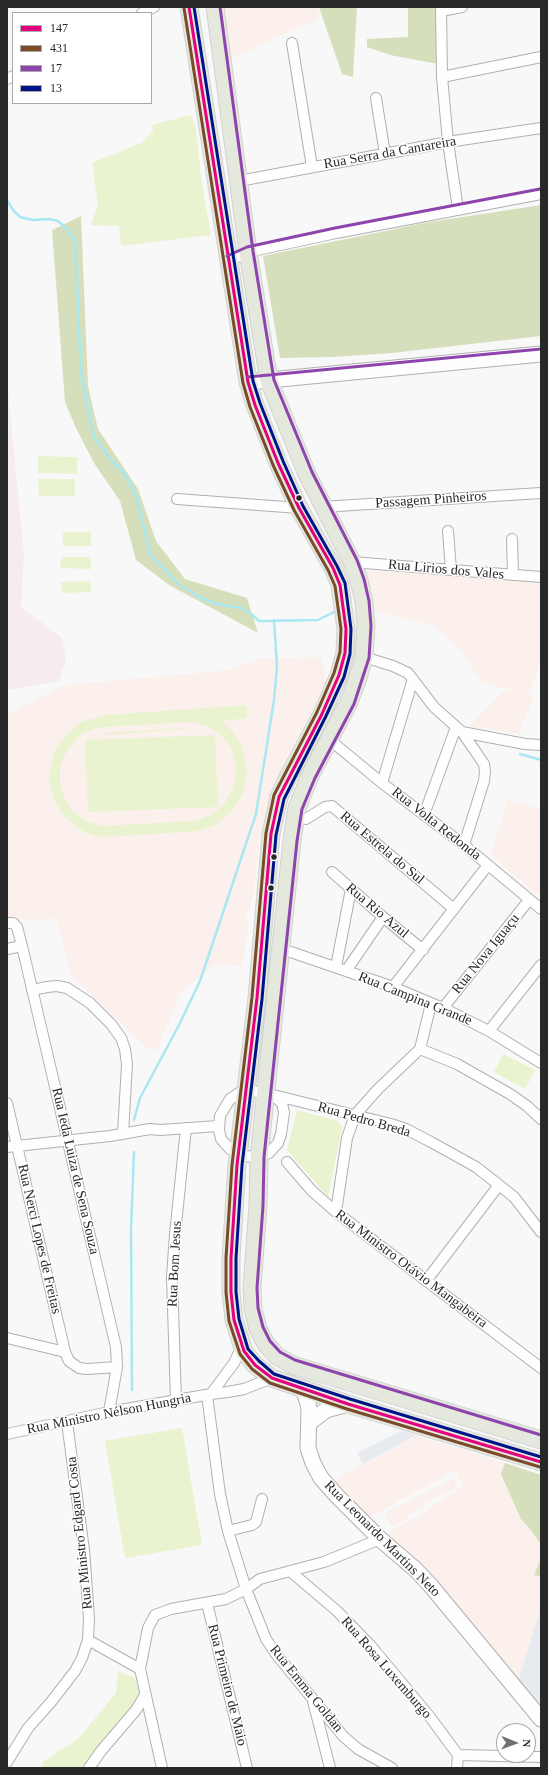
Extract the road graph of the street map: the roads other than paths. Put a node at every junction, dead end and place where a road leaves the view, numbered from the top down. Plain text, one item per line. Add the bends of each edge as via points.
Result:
1 (154, 7) edge
2 (189, 7) edge
3 (215, 7) edge
4 (462, 7) edge
5 (441, 9) edge
6 (144, 12) edge
7 (292, 43) dead end
8 (541, 57) edge
9 (442, 77) junction
10 (376, 98) dead end
11 (541, 128) edge
12 (448, 142) junction
13 (385, 154) junction
14 (312, 167) junction
15 (239, 181) junction
16 (541, 194) edge
17 (458, 209) junction
18 (248, 252) junction
19 (229, 261) junction
20 (541, 354) edge
21 (269, 381) junction
22 (248, 382) junction
23 (541, 493) edge
24 (177, 499) dead end
25 (322, 507) junction
26 (299, 508) junction
27 (448, 531) dead end
28 (512, 539) dead end
29 (352, 562) junction
30 (451, 570) junction
31 (513, 575) junction
32 (541, 577) edge
33 (364, 657) junction
34 (413, 679) junction
35 (459, 730) junction
36 (330, 740) junction
37 (541, 745) edge
38 (382, 783) junction
39 (424, 815) junction
40 (306, 819) dead end
41 (464, 845) junction
42 (488, 865) junction
43 (332, 872) dead end
44 (351, 889) junction
45 (529, 900) junction
46 (454, 909) junction
47 (541, 909) edge
48 (383, 917) junction
49 (7, 923) edge
50 (263, 927) junction
51 (22, 946) junction
52 (7, 949) edge
53 (282, 949) junction
54 (423, 950) junction
55 (541, 965) edge
56 (336, 967) junction
57 (346, 971) junction
58 (393, 987) junction
59 (32, 990) junction
60 (431, 1004) junction
61 (443, 1008) junction
62 (489, 1031) junction
63 (420, 1049) junction
64 (539, 1056) edge
65 (245, 1091) junction
66 (270, 1094) junction
67 (296, 1101) junction
68 (7, 1103) edge
69 (284, 1113) junction
70 (355, 1115) junction
71 (541, 1119) edge
72 (218, 1126) junction
73 (186, 1128) junction
74 (126, 1133) junction
75 (68, 1140) junction
76 (12, 1147) edge
77 (238, 1154) junction
78 (259, 1157) junction
79 (287, 1162) dead end
80 (499, 1185) junction
81 (336, 1212) junction
82 (541, 1232) edge
83 (426, 1281) junction
84 (7, 1338) edge
85 (242, 1346) junction
86 (65, 1352) junction
87 (117, 1367) junction
88 (541, 1368) edge
89 (272, 1378) junction
90 (304, 1390) junction
91 (209, 1394) junction
92 (176, 1401) junction
93 (348, 1404) junction
94 (110, 1412) junction
95 (67, 1422) junction
96 (308, 1423) junction
97 (7, 1434) edge
98 (541, 1440) edge
99 (541, 1462) edge
100 (262, 1499) dead end
101 (228, 1531) junction
102 (380, 1539) junction
103 (290, 1571) junction
104 (246, 1589) junction
105 (207, 1603) junction
106 (88, 1640) junction
107 (140, 1669) junction
108 (145, 1695) junction
109 (312, 1697) junction
110 (541, 1719) edge
111 (458, 1755) junction
112 (541, 1757) edge
113 (7, 1762) edge
114 (89, 1768) edge
115 (162, 1768) edge
116 (247, 1768) edge
117 (330, 1768) edge
118 (392, 1768) edge
119 (457, 1768) edge

1 - 6 street
2 - 19 main road
3 - 15 main road
4 - 5 street
5 - 9 street
7 - 14 street
8 - 9 street
9 - 12 street
10 - 13 street
11 - 12 street, Rua Serra da Cantareira
12 - 13 street, Rua Serra da Cantareira
12 - 17 street
13 - 14 street, Rua Serra da Cantareira
14 - 15 street, Rua Serra da Cantareira
15 - 18 main road
16 - 17 street
17 - 18 street
18 - 19 street
18 - 21 main road
19 - 22 main road
20 - 21 street
21 - 22 street
21 - 25 main road
22 - 26 main road via 278,463
23 - 25 street, Passagem Pinheiros
24 - 26 street
25 - 29 main road
26 - 50 main road via 340,585 346,629 345,653 339,675 324,708 293,764 279,797 271,834
27 - 30 street
28 - 31 street
29 - 30 street, Rua Lirios dos Vales
29 - 33 main road via 364,602
30 - 31 street, Rua Lirios dos Vales
31 - 32 street, Rua Lirios dos Vales
33 - 34 street via 401,669
33 - 36 main road via 349,702
34 - 35 street via 434,707
34 - 38 street
35 - 37 street
35 - 39 street
35 - 41 street via 479,756 485,771
36 - 38 street, Rua Volta Redonda
36 - 53 main road via 310,776 297,808
38 - 39 street, Rua Volta Redonda
39 - 41 street, Rua Volta Redonda
40 - 46 street, Rua Estrela do Sul via 324,807 332,806
41 - 42 street, Rua Volta Redonda
42 - 45 street, Rua Volta Redonda
42 - 46 street
43 - 44 street, Rua Rio Azul
44 - 48 street, Rua Rio Azul
44 - 56 street
45 - 47 street, Rua Volta Redonda
45 - 61 street, Rua Nova Iguaçu
46 - 54 street
48 - 54 street, Rua Rio Azul
48 - 57 street
49 - 51 street, Rua Ieda Luiza de Sena Souza via 13,923 17,927
50 - 53 main road
50 - 65 main road
51 - 52 street
51 - 59 street, Rua Ieda Luiza de Sena Souza
53 - 56 street, Rua Campina Grande
53 - 66 main road
54 - 58 street
55 - 62 street
56 - 57 street, Rua Campina Grande
57 - 58 street, Rua Campina Grande
58 - 60 street, Rua Campina Grande
59 - 74 street via 47,986 67,988 90,1004 111,1024 121,1038 127,1064
59 - 75 street, Rua Ieda Luiza de Sena Souza
60 - 61 street, Rua Campina Grande
60 - 63 street
61 - 62 street, Rua Campina Grande
62 - 64 street, Rua Campina Grande
63 - 70 street
63 - 71 street via 457,1064 510,1094
65 - 66 street, Rua Pedro Breda
65 - 72 street via 228,1102
65 - 77 main road
66 - 67 street, Rua Pedro Breda
66 - 69 street via 282,1103
66 - 78 main road
67 - 69 street via 290,1104
67 - 70 street, Rua Pedro Breda
68 - 76 street, Rua Nerci Lopes de Freitas
69 - 78 street via 278,1143 269,1153
70 - 80 street, Rua Pedro Breda via 406,1129 456,1156
70 - 81 street via 347,1138
72 - 73 street
72 - 77 street via 224,1142
73 - 74 street
73 - 92 street, Rua Bom Jesus via 172,1277
74 - 75 street
75 - 76 street
75 - 87 street, Rua Ieda Luiza de Sena Souza via 116,1347
76 - 86 street, Rua Nerci Lopes de Freitas
77 - 78 street
77 - 85 main road via 231,1292 234,1320
78 - 98 main road via 253,1309 266,1344 277,1356 293,1365
79 - 81 street, Rua Ministro Otávio Mangabeira via 312,1191
80 - 82 street, Rua Pedro Breda via 514,1197
80 - 83 street
81 - 83 street, Rua Ministro Otávio Mangabeira
83 - 88 street, Rua Ministro Otávio Mangabeira
84 - 86 street
85 - 89 main road via 255,1365
85 - 91 street, Rua Ministro Nélson Hungria via 234,1363
86 - 87 street via 69,1361 78,1368
87 - 94 street, Rua Ieda Luiza de Sena Souza
89 - 90 main road
89 - 91 street, Rua Ministro Nélson Hungria via 244,1389
90 - 93 main road
90 - 96 street, Rua Leonardo Martins Neto via 309,1408
91 - 92 street, Rua Ministro Nélson Hungria
91 - 101 street, Rua Emma Goldan via 220,1494
92 - 94 street, Rua Ministro Nélson Hungria
93 - 96 street via 326,1410
93 - 99 main road
94 - 95 street, Rua Ministro Nélson Hungria
95 - 97 street, Rua Ministro Nélson Hungria
95 - 106 street, Rua Ministro Edgard Costa via 84,1550
96 - 102 street, Rua Leonardo Martins Neto via 308,1448 321,1478
100 - 101 street via 256,1522
101 - 104 street, Rua Emma Goldan
102 - 103 street via 348,1553
102 - 110 street, Rua Leonardo Martins Neto via 431,1586
103 - 104 street via 260,1579
103 - 111 street, Rua Rosa Luxemburgo via 371,1646
104 - 105 street via 226,1599
104 - 109 street, Rua Emma Goldan via 266,1639
105 - 107 street via 155,1615 148,1628
105 - 116 street, Rua Primeiro de Maio
106 - 107 street
106 - 113 street, Rua Ministro Edgard Costa via 75,1671 28,1728
107 - 108 street
108 - 114 street
108 - 115 street
109 - 117 street
109 - 118 street, Rua Emma Goldan via 339,1731 358,1748
111 - 112 street
111 - 119 street

